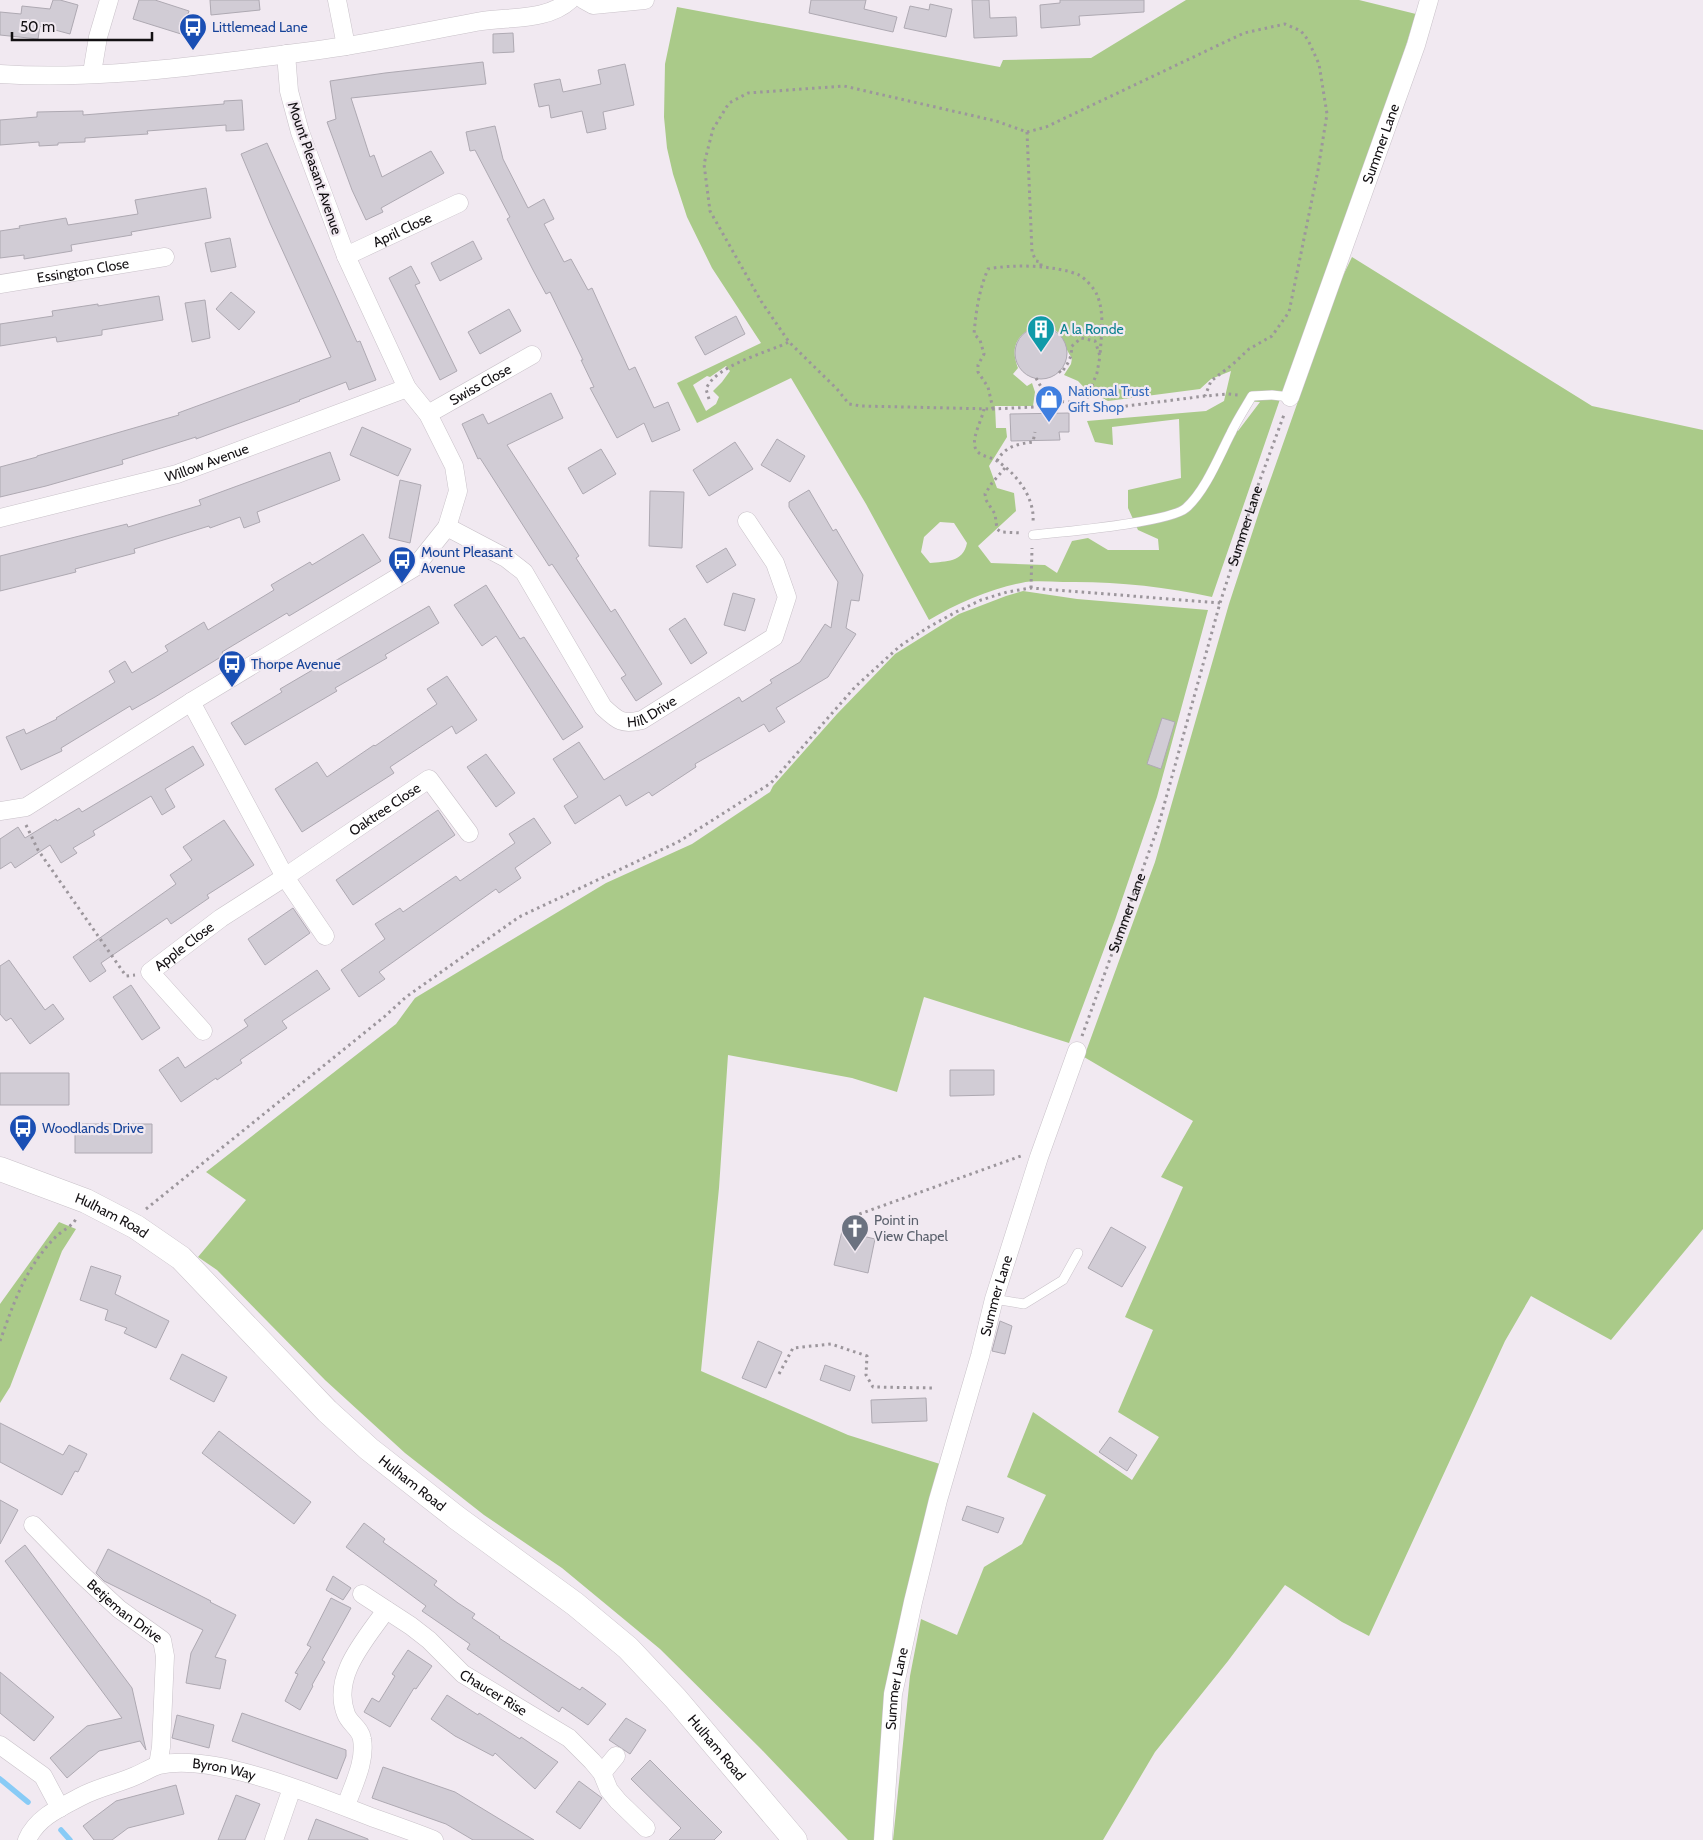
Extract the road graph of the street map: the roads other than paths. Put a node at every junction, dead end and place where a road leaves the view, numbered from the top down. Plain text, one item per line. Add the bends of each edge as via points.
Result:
1 (109, 0) edge
2 (337, 0) edge
3 (570, 0) edge
4 (584, 0) edge
5 (645, 0) edge
6 (1429, 0) edge
7 (346, 46) junction
8 (286, 54) junction
9 (92, 73) junction
10 (0, 74) edge
11 (459, 203) dead end
12 (346, 256) junction
13 (165, 257) dead end
14 (0, 284) edge
15 (532, 355) dead end
16 (407, 388) junction
17 (1290, 397) joint
18 (428, 414) junction
19 (0, 518) edge
20 (747, 521) dead end
21 (448, 527) junction
22 (1033, 533) road end
23 (191, 702) junction
24 (0, 811) edge
25 (469, 833) dead end
26 (285, 877) junction
27 (325, 936) dead end
28 (202, 1031) dead end
29 (1077, 1051) road end
30 (0, 1169) edge
31 (1078, 1253) dead end
32 (994, 1299) junction
33 (33, 1524) dead end
34 (362, 1594) dead end
35 (386, 1610) junction
36 (0, 1745) edge
37 (616, 1756) dead end
38 (158, 1765) junction
39 (602, 1773) junction
40 (292, 1788) junction
41 (346, 1806) junction
42 (60, 1808) junction
43 (646, 1828) dead end
44 (27, 1840) edge
45 (274, 1840) edge
46 (434, 1840) edge
47 (794, 1840) edge
48 (883, 1840) edge

1 - 9 street
2 - 7 street
3 - 7 street via 559,9 542,14 480,21
4 - 5 street via 593,5
6 - 17 street, Summer Lane via 1416,45
7 - 8 street
8 - 9 street via 171,69
8 - 12 street, Mount Pleasant Avenue via 289,91 300,132
9 - 10 street
11 - 12 street, April Close
12 - 16 street, Mount Pleasant Avenue
13 - 14 street, Essington Close
15 - 18 street, Swiss Close
16 - 18 street, Mount Pleasant Avenue
16 - 19 street, Willow Avenue via 176,474
17 - 22 lane via 1252,396 1213,470 1185,509 1166,516 1086,530
18 - 21 street, Mount Pleasant Avenue via 454,466 458,491
20 - 21 street, Hill Drive via 775,563 787,597 774,637 642,720 628,723 617,720 604,707 524,572 506,558
21 - 23 street, Mount Pleasant Avenue via 415,567
23 - 24 street, Mount Pleasant Avenue via 26,807
23 - 26 street
25 - 26 street, Oaktree Close via 429,779
26 - 27 street
26 - 28 street, Apple Close via 221,918 150,972
29 - 32 street, Summer Lane
30 - 47 street, Hulham Road via 86,1201 136,1227 181,1258 327,1411 369,1449 575,1604 628,1648 676,1699
31 - 32 lane via 1063,1280 1024,1304
32 - 48 street, Summer Lane via 936,1510 893,1694
33 - 38 street, Betjeman Drive via 71,1551 79,1572 120,1609 162,1640 165,1656
34 - 35 street, Chaucer Rise
35 - 39 street, Chaucer Rise via 429,1640 463,1674 569,1738
35 - 41 street via 346,1672 342,1700 346,1715 362,1737 363,1751
36 - 42 street via 43,1776
37 - 39 street
38 - 40 street, Byron Way via 184,1763 217,1767
38 - 42 street, Byron Way via 95,1789
39 - 43 street, Chaucer Rise via 609,1790
40 - 41 street, Byron Way
40 - 45 street
41 - 46 street, Byron Way
42 - 44 street, Byron Way via 38,1822

